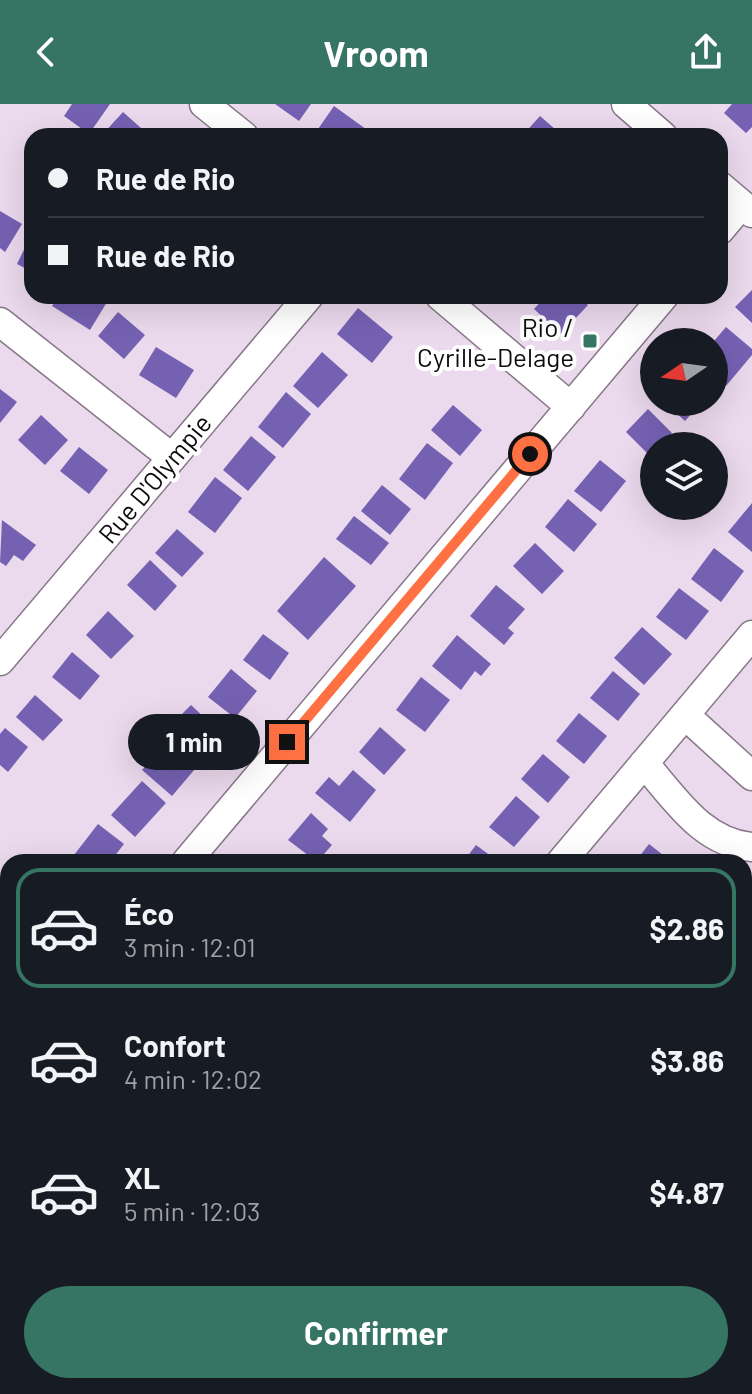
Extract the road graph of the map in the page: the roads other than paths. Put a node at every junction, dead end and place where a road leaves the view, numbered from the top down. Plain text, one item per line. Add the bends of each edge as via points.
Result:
1 (204, 104) edge
2 (626, 104) edge
3 (234, 128) edge
4 (654, 128) edge
5 (728, 193) edge
6 (746, 209) edge
7 (728, 224) edge
8 (302, 304) edge
9 (449, 304) edge
10 (657, 304) edge
11 (0, 322) edge
12 (571, 407) junction
13 (171, 457) junction
14 (752, 635) edge
15 (0, 661) edge
16 (685, 715) junction
17 (644, 763) junction
18 (752, 776) edge
19 (752, 847) edge
20 (193, 854) edge
21 (568, 854) edge

1 - 3 street
2 - 4 street
5 - 6 street
6 - 7 street
8 - 13 street, Rue D'Olympie
9 - 12 street
10 - 12 street
11 - 13 street
12 - 20 street
13 - 15 street, Rue D'Olympie
14 - 16 street
16 - 17 street
16 - 18 street
17 - 19 street via 699,826 725,842
17 - 21 street

